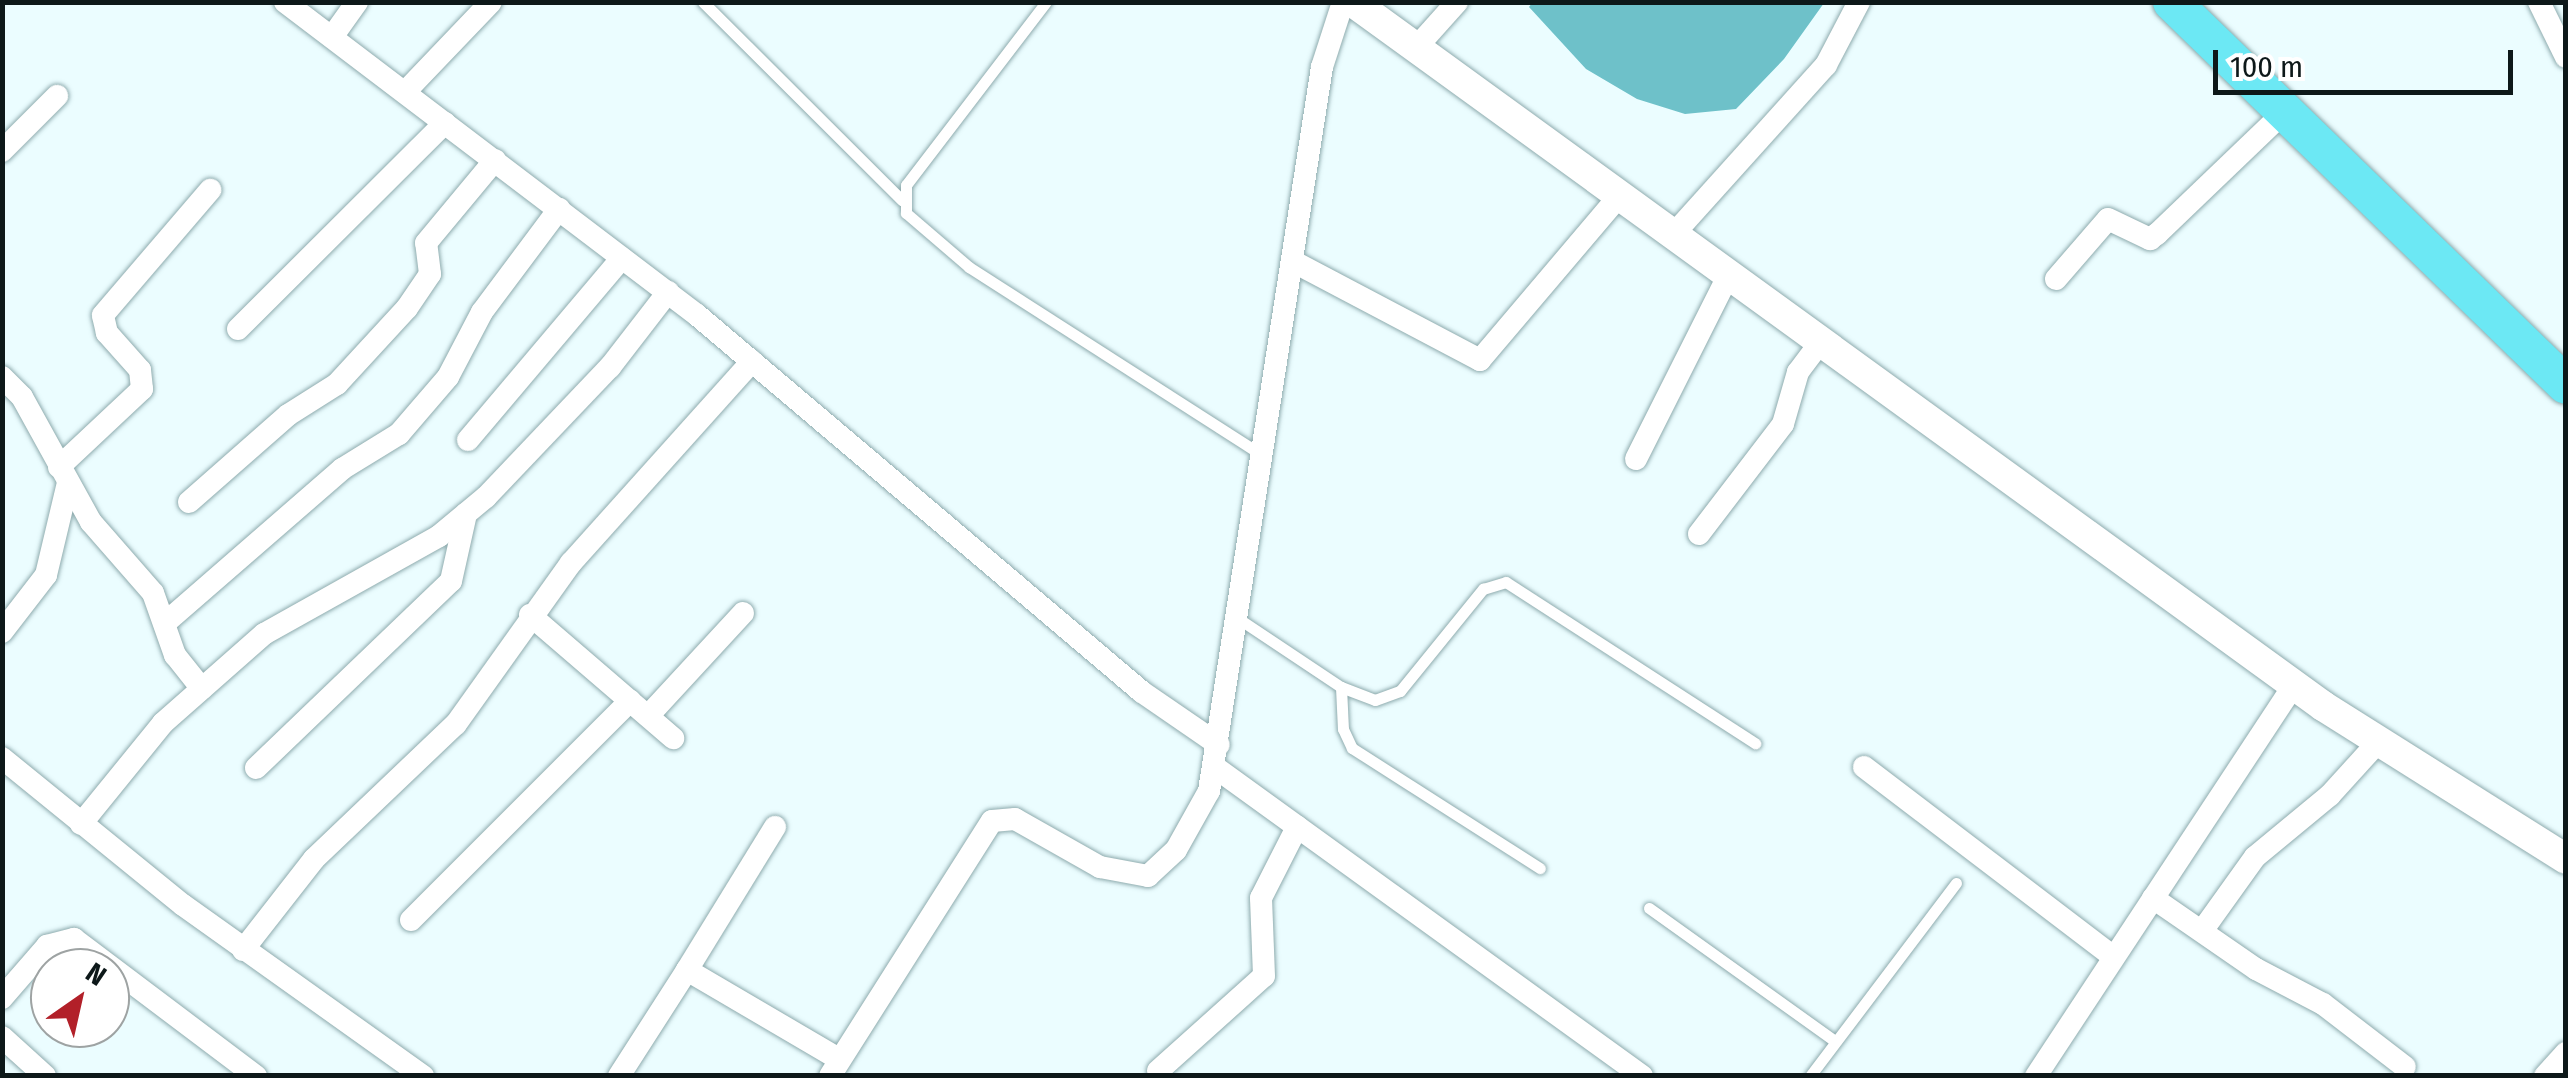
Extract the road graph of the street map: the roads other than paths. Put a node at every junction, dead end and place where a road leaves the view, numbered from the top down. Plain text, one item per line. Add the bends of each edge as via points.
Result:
1 (285, 2) edge
2 (358, 2) edge
3 (490, 2) edge
4 (703, 2) edge
5 (1046, 2) edge
6 (1343, 2) edge
7 (1353, 2) edge
8 (1457, 2) edge
9 (1859, 2) edge
10 (2172, 2) edge
11 (2540, 2) edge
12 (332, 37) junction
13 (1415, 49) junction
14 (2566, 57) edge
15 (404, 92) junction
16 (56, 96) dead end
17 (2284, 112) junction
18 (445, 123) junction
19 (2, 152) edge
20 (495, 160) junction
21 (210, 190) dead end
22 (1618, 197) junction
23 (902, 200) junction
24 (558, 209) junction
25 (1672, 236) junction
26 (622, 258) junction
27 (1296, 263) junction
28 (1728, 276) junction
29 (2056, 278) dead end
30 (668, 292) junction
31 (238, 329) dead end
32 (1820, 343) junction
33 (752, 361) junction
34 (2, 377) edge
35 (2566, 386) edge
36 (468, 440) dead end
37 (1265, 456) junction
38 (1636, 459) dead end
39 (64, 475) junction
40 (190, 502) dead end
41 (466, 514) junction
42 (1699, 534) dead end
43 (743, 612) dead end
44 (530, 615) junction
45 (1239, 619) junction
46 (165, 623) junction
47 (2, 632) edge
48 (2294, 684) junction
49 (1341, 687) junction
50 (202, 688) junction
51 (630, 701) junction
52 (648, 716) junction
53 (673, 738) dead end
54 (2379, 740) junction
55 (1755, 743) dead end
56 (1218, 756) junction
57 (2, 758) edge
58 (1864, 767) dead end
59 (256, 768) dead end
60 (82, 824) junction
61 (775, 827) dead end
62 (1297, 827) junction
63 (2566, 859) edge
64 (1540, 868) dead end
65 (1956, 883) dead end
66 (2153, 898) junction
67 (1649, 908) dead end
68 (411, 920) dead end
69 (2202, 931) junction
70 (243, 950) junction
71 (2114, 957) junction
72 (687, 970) junction
73 (2, 998) edge
74 (2, 1037) edge
75 (1835, 1041) junction
76 (2566, 1053) edge
77 (2405, 1066) dead end
78 (834, 1068) edge
79 (1158, 1071) dead end
80 (44, 1076) edge
81 (256, 1076) edge
82 (423, 1076) edge
83 (619, 1076) edge
84 (1642, 1076) edge
85 (1810, 1076) edge
86 (2036, 1076) edge
87 (2544, 1076) edge

1 - 12 street
2 - 12 street
3 - 15 street
4 - 23 lane
5 - 23 lane via 906,184
6 - 27 street via 1322,67
7 - 13 street
8 - 13 street
9 - 25 street via 1826,65
10 - 17 highway
11 - 14 street
12 - 15 street
13 - 22 street
15 - 18 street
16 - 19 street
17 - 29 street via 2150,239 2108,219
17 - 35 highway
18 - 20 street
18 - 31 street
20 - 24 street
20 - 40 street via 426,243 430,274 408,308 337,384 288,415
21 - 39 street via 103,314 108,333 140,370 142,389
22 - 25 street
22 - 27 street via 1480,360
23 - 37 lane via 919,227 969,267
24 - 26 street
24 - 46 street via 482,312 448,377 400,434 342,469
25 - 28 street
26 - 30 street
26 - 36 street
27 - 37 street
28 - 32 street
28 - 38 street
30 - 33 street
30 - 41 street via 610,367
32 - 42 street via 1792,385 1783,424
32 - 48 street
33 - 44 street
33 - 56 street
34 - 39 street via 22,398
37 - 45 street
39 - 46 street via 91,522 153,593
39 - 47 street via 46,575
41 - 50 street via 439,536 264,634
41 - 59 street via 451,581
43 - 52 street
44 - 51 street
44 - 70 street via 501,667 456,724 314,859
45 - 49 lane
45 - 56 street
46 - 50 street via 175,655
48 - 54 street
48 - 66 street
49 - 55 lane via 1375,700 1400,692 1483,589 1506,582
49 - 64 lane via 1343,729 1352,748
50 - 60 street via 163,723
51 - 52 street
51 - 68 street
52 - 53 street
54 - 63 street
54 - 69 street via 2330,795 2255,857
56 - 62 street
56 - 78 street via 1185,835 1148,876 1100,867 1015,819 992,821
57 - 60 street
58 - 71 street
60 - 70 street
61 - 72 street
62 - 79 street via 1261,898 1264,976
62 - 84 street
65 - 75 lane
66 - 69 street
66 - 71 street
67 - 75 lane
69 - 77 street via 2323,1004
70 - 82 street
71 - 86 street
72 - 78 street
72 - 83 street
73 - 81 street via 47,946 74,938
74 - 80 street
75 - 85 lane
76 - 87 street

